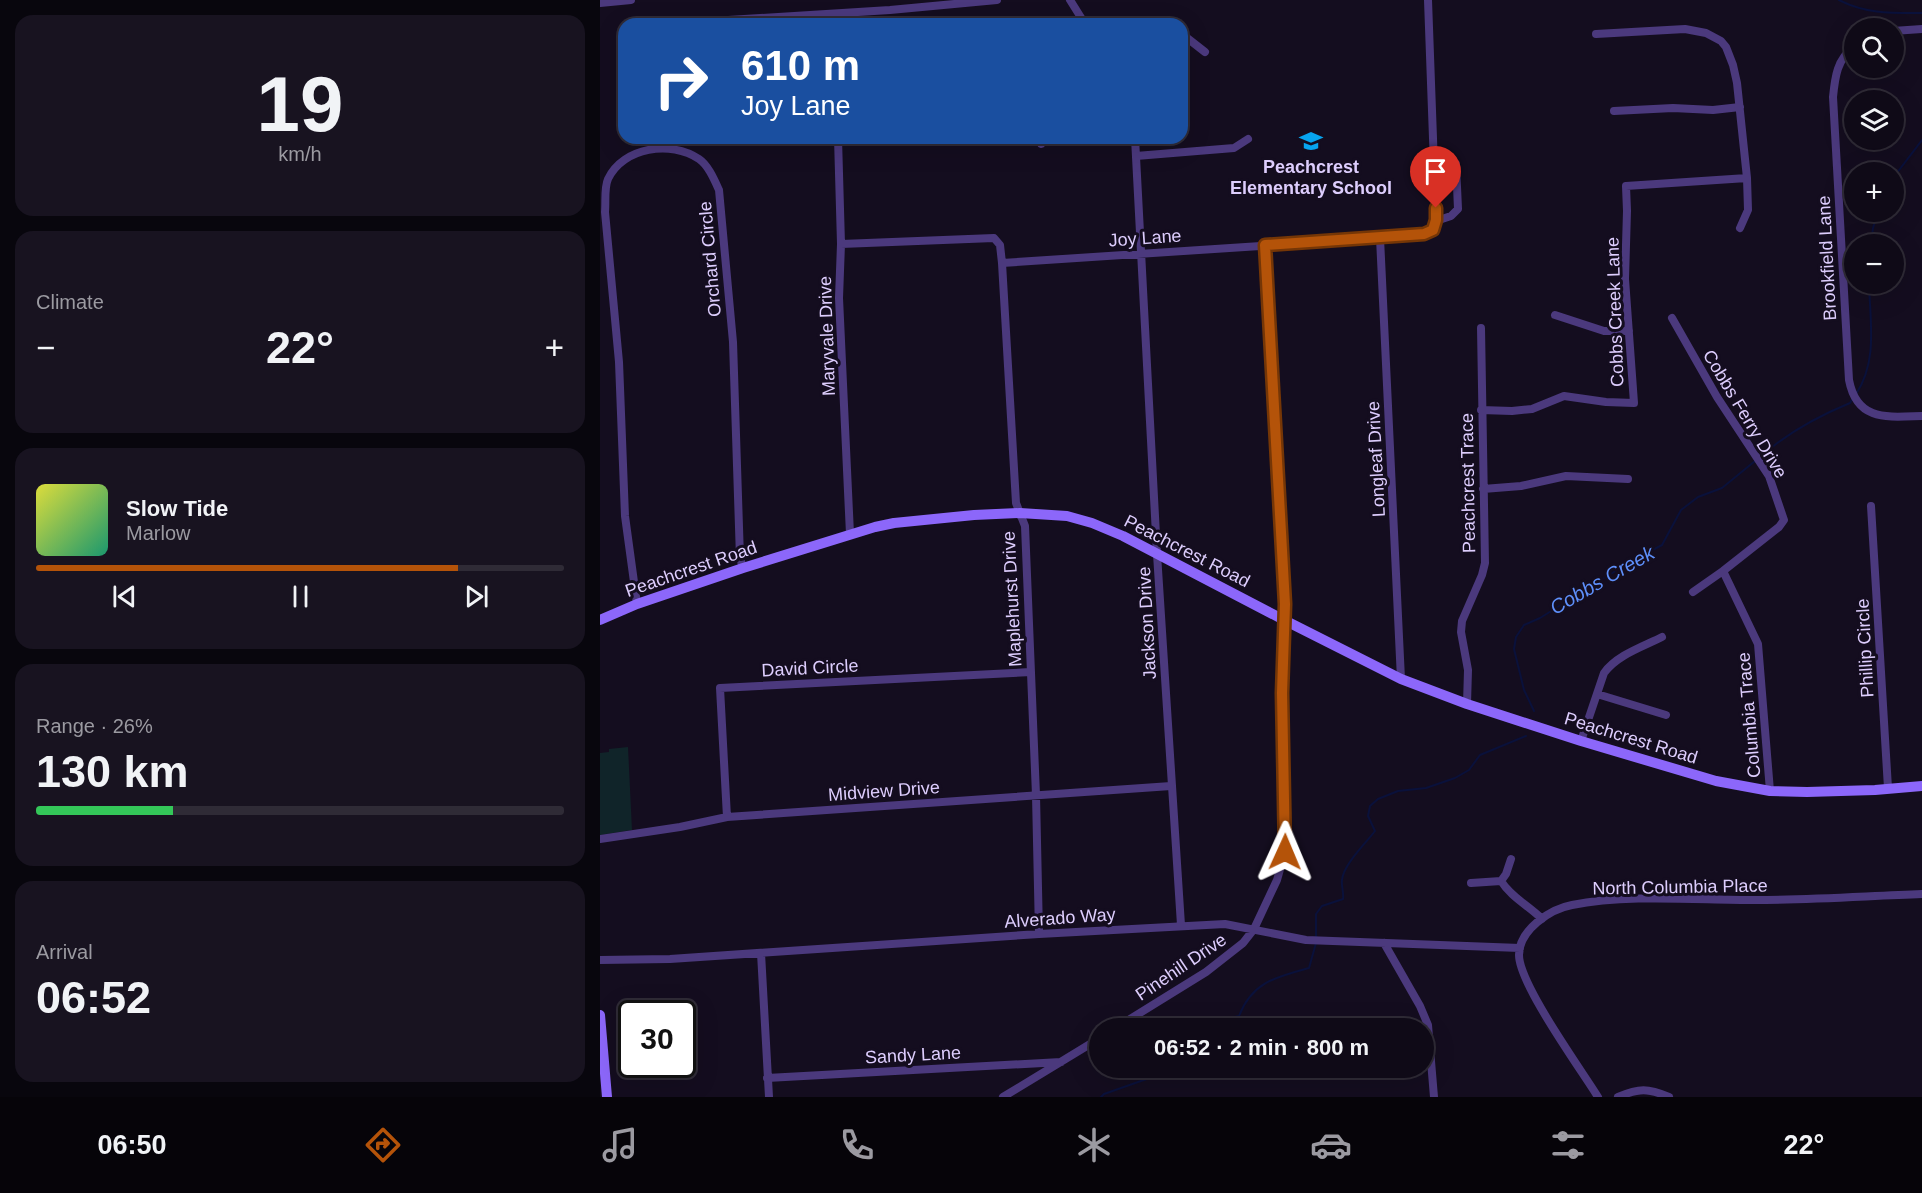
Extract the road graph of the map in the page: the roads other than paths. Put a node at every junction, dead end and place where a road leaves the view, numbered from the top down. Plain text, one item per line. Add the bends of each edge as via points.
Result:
1 (631, 0) edge
2 (997, 0) edge
3 (1070, 0) edge
4 (1428, 0) edge
5 (600, 3) edge
6 (832, 13) junction
7 (758, 18) edge
8 (832, 18) edge
9 (1081, 18) edge
10 (1922, 29) edge
11 (1904, 30) edge
12 (1596, 34) dead end
13 (1188, 39) edge
14 (1205, 52) dead end
15 (1844, 55) edge
16 (1740, 107) junction
17 (1614, 111) dead end
18 (1248, 139) dead end
19 (837, 144) edge
20 (1135, 144) edge
21 (1136, 156) junction
22 (1434, 162) junction
23 (1747, 178) junction
24 (1436, 220) junction
25 (1740, 228) dead end
26 (1380, 238) junction
27 (841, 244) junction
28 (1265, 245) junction
29 (1141, 253) junction
30 (1002, 263) junction
31 (1555, 315) dead end
32 (1672, 318) dead end
33 (1481, 328) dead end
34 (1629, 331) junction
35 (1481, 410) junction
36 (1922, 416) edge
37 (1628, 479) dead end
38 (1483, 489) junction
39 (1871, 506) dead end
40 (1020, 513) junction
41 (850, 534) junction
42 (1158, 554) junction
43 (743, 568) junction
44 (1723, 571) junction
45 (1693, 592) dead end
46 (637, 604) junction
47 (600, 620) edge
48 (1284, 620) junction
49 (1662, 637) dead end
50 (1031, 672) junction
51 (1401, 679) junction
52 (1597, 694) junction
53 (1467, 704) junction
54 (1666, 715) dead end
55 (1581, 741) junction
56 (1171, 786) junction
57 (1922, 786) edge
58 (1888, 788) junction
59 (1770, 791) junction
60 (1036, 795) junction
61 (728, 817) junction
62 (600, 839) edge
63 (1511, 860) dead end
64 (1501, 881) junction
65 (1471, 883) dead end
66 (1922, 894) edge
67 (1542, 919) junction
68 (1181, 926) junction
69 (1254, 929) junction
70 (1039, 934) junction
71 (1384, 943) junction
72 (1520, 948) junction
73 (761, 953) junction
74 (600, 960) edge
75 (600, 1015) edge
76 (1132, 1018) edge
77 (1089, 1045) edge
78 (1061, 1062) junction
79 (767, 1078) junction
80 (607, 1097) edge
81 (769, 1097) edge
82 (1003, 1097) edge
83 (1434, 1097) edge
84 (1598, 1097) edge
85 (1618, 1097) edge
86 (1669, 1097) edge

1 - 5 street
2 - 6 street
3 - 9 street
4 - 22 street
6 - 7 street
6 - 8 street
10 - 11 street
12 - 16 street via 1685,29 1706,33 1721,41 1730,54
13 - 14 street
15 - 36 street, Brookfield Lane via 1835,77 1833,97 1850,387 1862,408 1876,416
16 - 17 street
16 - 23 street
18 - 21 street via 1233,148
19 - 27 street, Maryvale Drive
20 - 21 street, Jackson Drive
21 - 29 street, Jackson Drive
22 - 24 street
22 - 24 street, Joy Lane via 1456,164 1458,209 1451,216
23 - 25 street via 1749,210
23 - 34 street, Cobbs Creek Lane via 1626,186
24 - 26 street, Joy Lane via 1433,230 1424,234
26 - 28 street, Joy Lane
26 - 51 street, Longleaf Drive
27 - 30 street via 994,238 1000,245
27 - 41 street, Maryvale Drive via 839,298
28 - 29 street, Joy Lane
28 - 48 street, Pinehill Drive
29 - 30 street, Joy Lane
29 - 42 street, Jackson Drive
30 - 40 street, Maplehurst Drive via 1016,503
31 - 34 street via 1604,331
32 - 44 street, Cobbs Ferry Drive via 1769,476 1784,520
33 - 35 street, Peachcrest Trace
34 - 35 street, Cobbs Creek Lane via 1634,403 1564,396 1532,409
35 - 38 street, Peachcrest Trace
37 - 38 street via 1566,476
38 - 53 street, Peachcrest Trace via 1485,563 1461,632 1468,670
39 - 58 street, Phillip Circle
40 - 41 street, Peachcrest Road via 899,522
40 - 42 street, Peachcrest Road via 1067,516 1123,536
40 - 50 street, Maplehurst Drive via 1025,526
41 - 43 street, Peachcrest Road
42 - 48 street, Peachcrest Road
42 - 56 street, Jackson Drive
43 - 46 street, Peachcrest Road
43 - 46 street, Orchard Circle via 733,342 719,190 700,160 684,151 654,149 639,153 613,171 607,182 605,212 619,362 625,516
44 - 45 street, Cobbs Ferry Drive
44 - 59 street, Columbia Trace via 1758,644
46 - 47 street, Peachcrest Road
48 - 51 street, Peachcrest Road
48 - 69 street, Pinehill Drive via 1285,852 1277,880
49 - 52 street via 1609,666
50 - 60 street, Maplehurst Drive
50 - 61 street, David Circle via 720,688
51 - 53 street, Peachcrest Road
52 - 54 street
52 - 55 street
53 - 55 street, Peachcrest Road
55 - 59 street, Peachcrest Road via 1716,781
56 - 60 street, Midview Drive
56 - 68 street, Jackson Drive
57 - 58 street, Peachcrest Road
58 - 59 street, Peachcrest Road
60 - 61 street, Midview Drive
60 - 70 street, Maplehurst Drive
61 - 62 street, Midview Drive
63 - 64 street
64 - 65 street
64 - 67 street via 1512,896
66 - 67 street, North Columbia Place via 1623,900 1571,905
67 - 72 street, North Columbia Place via 1526,934
68 - 69 street, Alverado Way via 1225,924
68 - 70 street, Alverado Way
69 - 71 street, Alverado Way via 1306,940
69 - 76 street, Pinehill Drive via 1243,943 1206,972
70 - 73 street, Alverado Way
71 - 72 street, Alverado Way
71 - 83 street via 1428,1025
72 - 84 street via 1522,968 1539,1004
73 - 74 street, Alverado Way
73 - 79 street
75 - 80 street
77 - 78 street
78 - 79 street, Sandy Lane
78 - 82 street
79 - 81 street
85 - 86 street via 1639,1089

